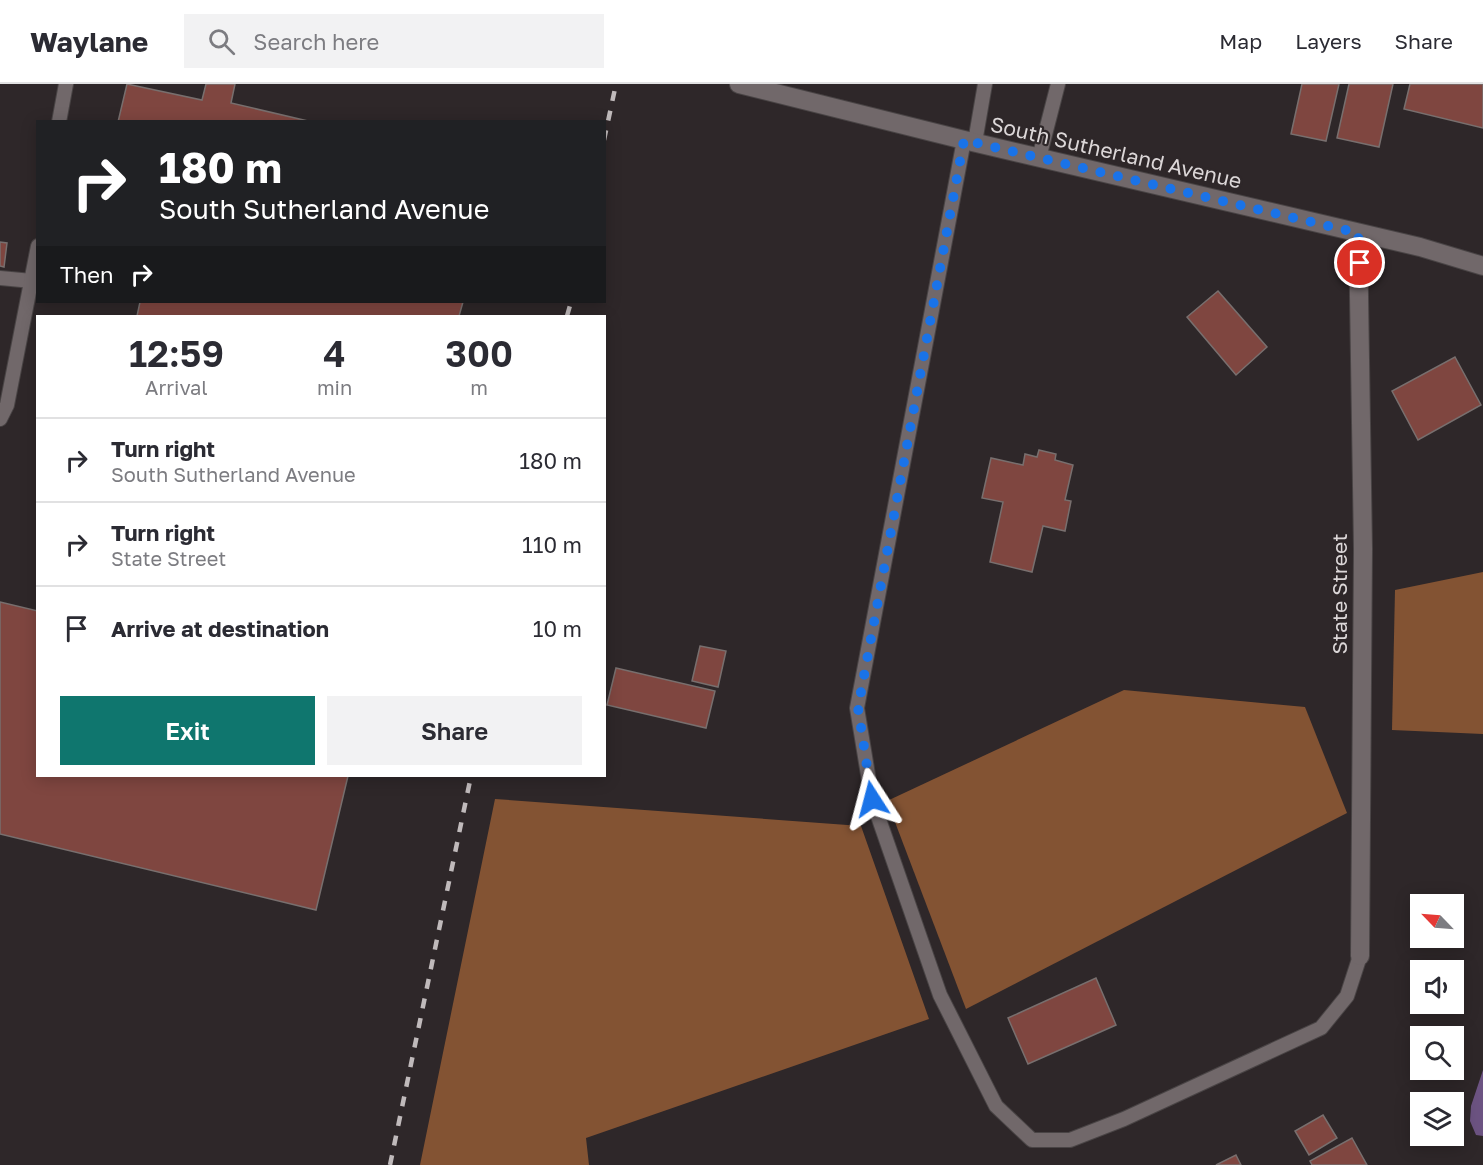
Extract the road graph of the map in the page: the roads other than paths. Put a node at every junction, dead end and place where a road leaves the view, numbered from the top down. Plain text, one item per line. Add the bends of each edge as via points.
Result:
1 (66, 84) edge
2 (739, 84) edge
3 (985, 84) edge
4 (1058, 84) edge
5 (59, 120) edge
6 (969, 141) junction
7 (1039, 158) junction
8 (1358, 233) junction
9 (36, 258) edge
10 (1483, 266) edge
11 (0, 278) edge
12 (32, 281) junction
13 (0, 419) edge
14 (1360, 956) joint

1 - 5 lane
2 - 6 street, South Sutherland Avenue
3 - 6 lane
4 - 7 lane
6 - 7 street, South Sutherland Avenue
6 - 14 lane via 858,708 872,799 940,995 996,1106 1032,1140 1070,1140 1321,1028 1347,996
7 - 8 street, South Sutherland Avenue
8 - 10 street, South Sutherland Avenue
8 - 14 street, State Street via 1363,549
9 - 12 lane
11 - 12 lane
12 - 13 lane via 7,405

